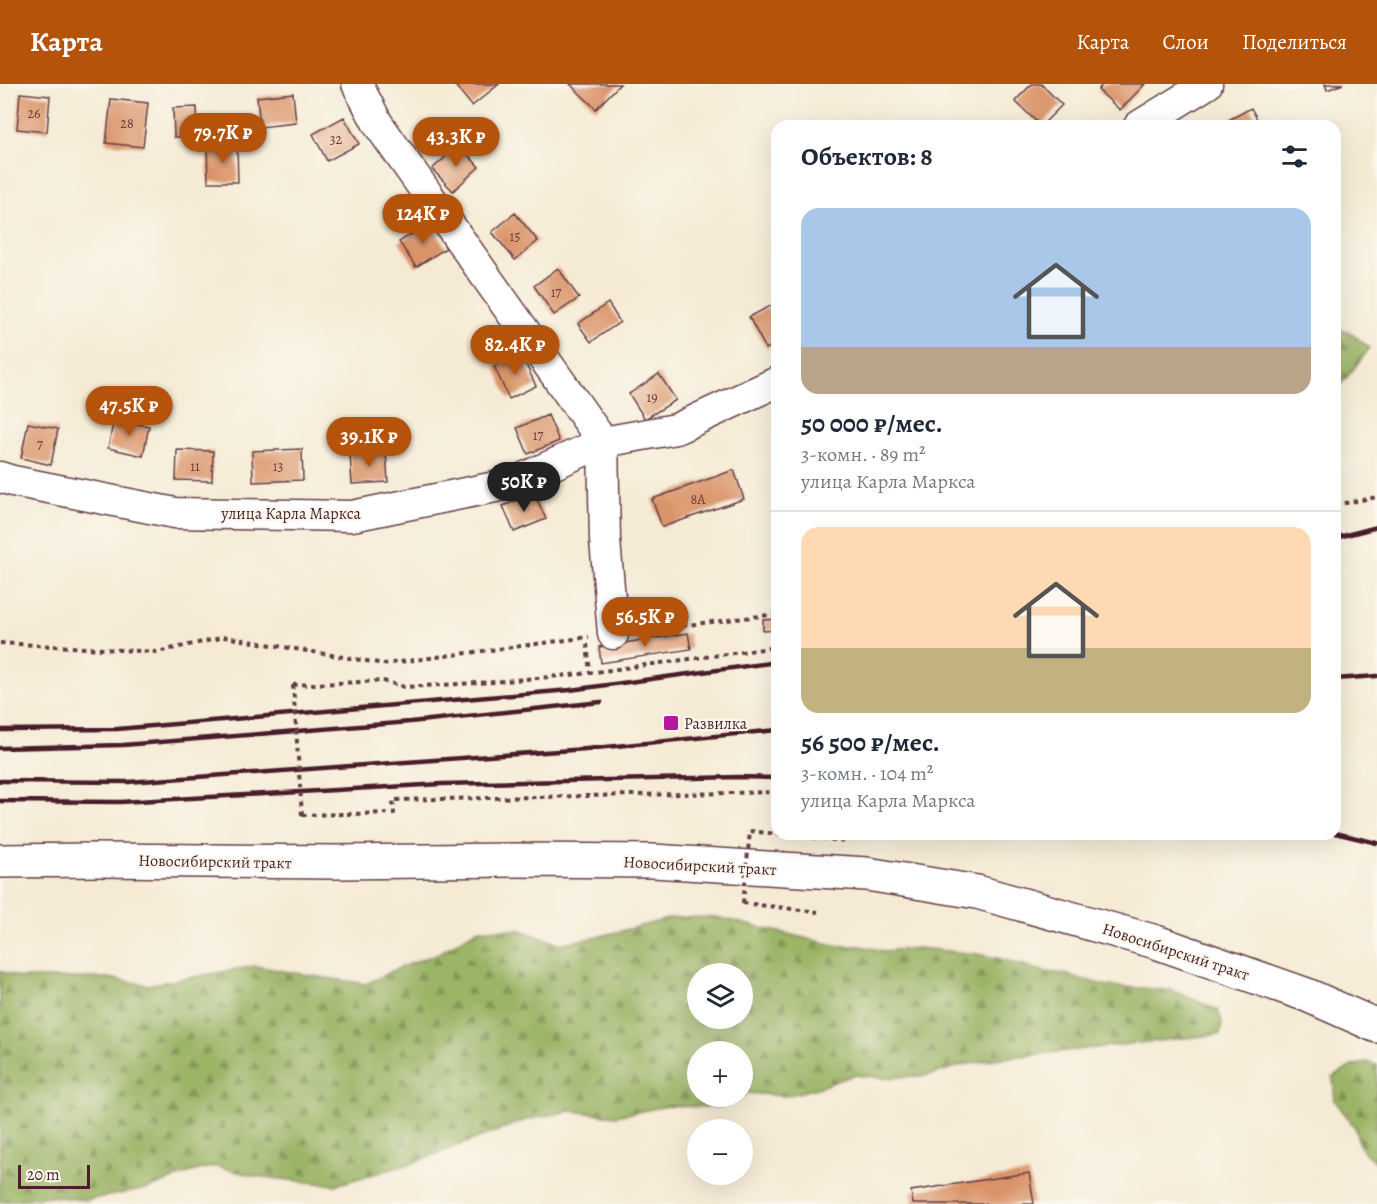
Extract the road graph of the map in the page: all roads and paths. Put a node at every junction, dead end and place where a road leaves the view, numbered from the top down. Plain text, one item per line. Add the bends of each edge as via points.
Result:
1 (357, 84) edge
2 (1207, 84) edge
3 (1149, 120) edge
4 (771, 385) edge
5 (603, 442) junction
6 (0, 477) edge
7 (1377, 496) edge
8 (1341, 504) edge
9 (771, 615) edge
10 (599, 635) junction
11 (0, 643) edge
12 (771, 648) edge
13 (590, 673) junction
14 (771, 792) edge
15 (771, 833) edge
16 (0, 861) edge
17 (818, 912) dead end
18 (1377, 1026) edge

1 - 5 street via 378,124
2 - 3 street
4 - 5 street, улица Карла Маркса via 676,429
5 - 6 street, улица Карла Маркса via 510,484 352,516 175,513
5 - 10 street via 605,540
7 - 8 path
9 - 10 path
10 - 11 path via 384,664 225,637 157,652
10 - 13 path
12 - 13 path
13 - 14 path, bridge via 404,687 384,681 294,686 302,815 394,813 393,800
15 - 17 path, bridge via 750,831 743,903
16 - 18 main road, Новосибирский тракт via 653,861 867,874 976,892 1156,942 1307,995

